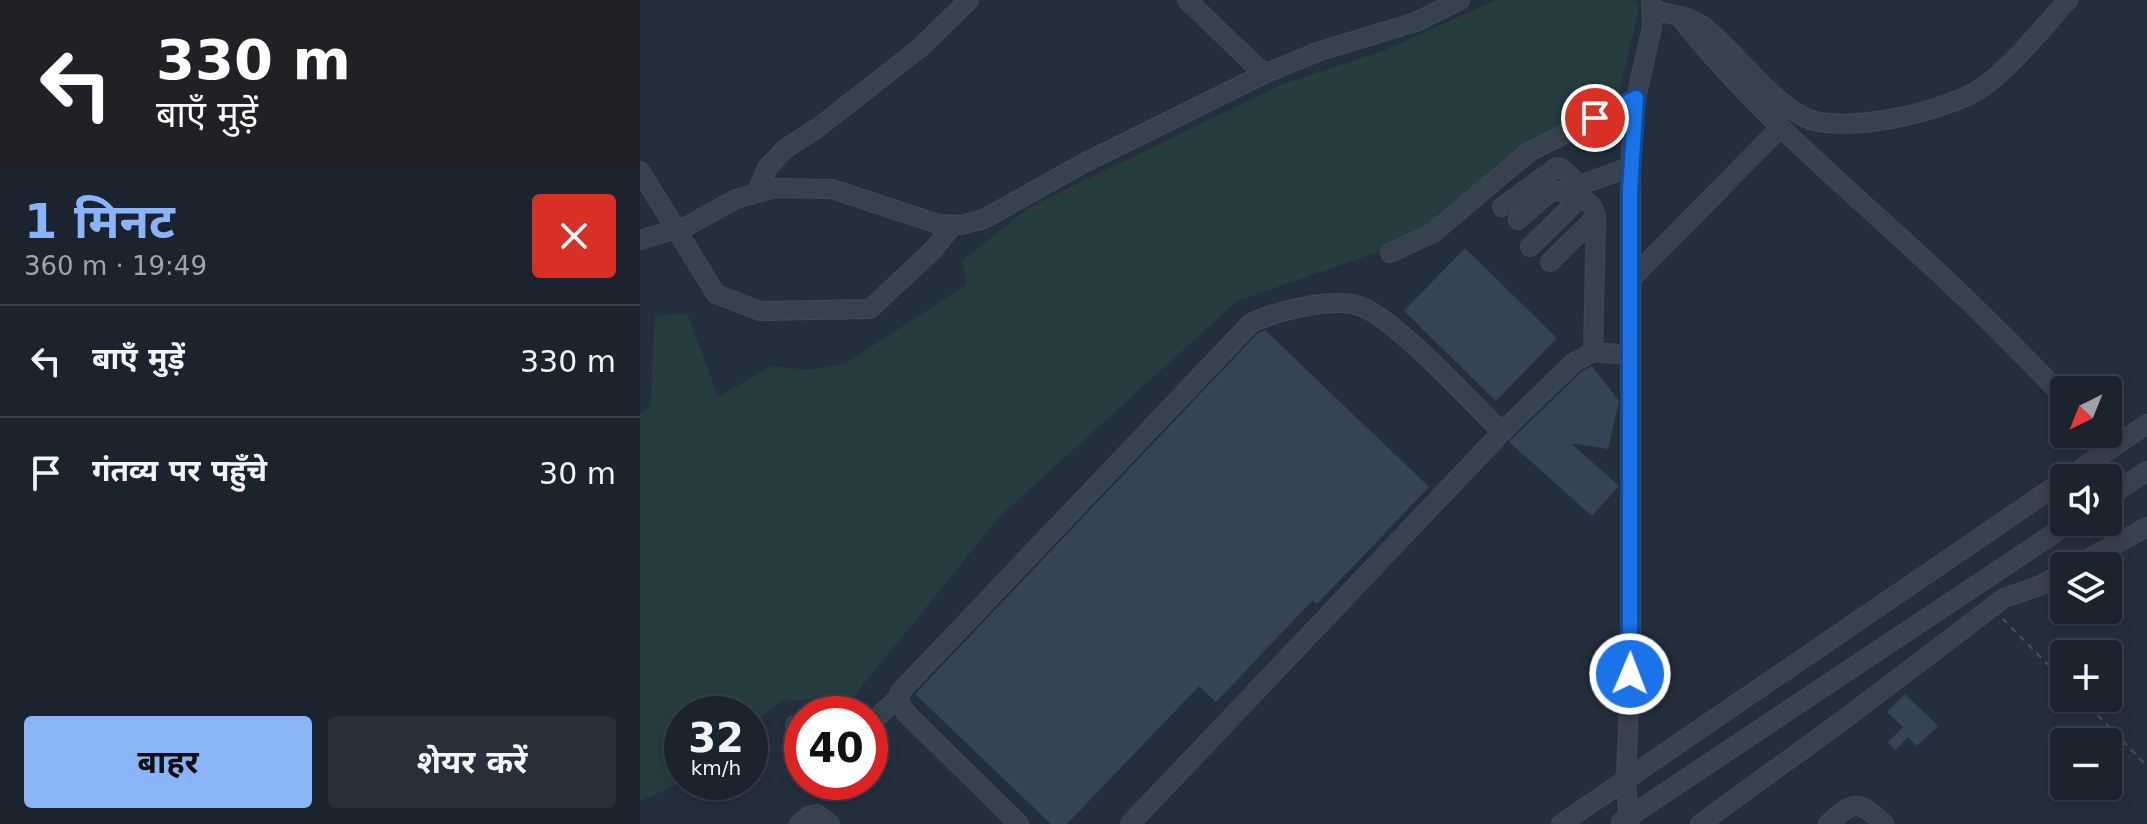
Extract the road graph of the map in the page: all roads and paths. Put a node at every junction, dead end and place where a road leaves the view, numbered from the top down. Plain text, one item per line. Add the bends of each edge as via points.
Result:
1 (969, 0) edge
2 (1187, 0) edge
3 (1460, 0) edge
4 (2068, 0) edge
5 (1652, 5) edge
6 (1679, 16) junction
7 (1264, 74) junction
8 (1636, 98) junction
9 (1779, 129) junction
10 (1630, 167) junction
11 (640, 171) edge
12 (757, 192) junction
13 (1581, 197) junction
14 (1502, 207) dead end
15 (1596, 217) junction
16 (1518, 220) dead end
17 (953, 225) junction
18 (678, 229) junction
19 (640, 240) edge
20 (1530, 247) dead end
21 (1390, 253) dead end
22 (1550, 262) dead end
23 (1632, 278) junction
24 (1593, 352) junction
25 (1631, 355) junction
26 (2050, 383) edge
27 (2147, 424) edge
28 (1502, 432) junction
29 (2122, 434) edge
30 (2098, 448) edge
31 (2081, 464) edge
32 (2144, 478) edge
33 (2050, 489) edge
34 (2122, 490) edge
35 (2147, 527) edge
36 (2050, 536) edge
37 (2101, 552) edge
38 (2050, 580) edge
39 (1992, 607) junction
40 (2050, 667) edge
41 (899, 697) junction
42 (888, 707) edge
43 (2095, 712) edge
44 (2147, 766) edge
45 (1626, 780) junction
46 (1625, 822) edge
47 (799, 824) edge
48 (830, 824) edge
49 (1019, 824) edge
50 (1130, 824) edge
51 (1561, 824) edge
52 (1700, 824) edge
53 (1828, 824) edge
54 (1884, 824) edge

1 - 12 street via 921,47 785,149 767,168
2 - 7 street
3 - 7 street via 1416,22
4 - 6 street via 1976,91 1880,121 1839,125 1816,122 1786,106 1714,35
5 - 6 street
5 - 8 street
6 - 9 street
7 - 17 street via 984,219
8 - 10 street
8 - 21 street via 1529,152 1433,233
9 - 23 street
9 - 26 street via 1939,273
10 - 14 street via 1580,185 1557,167
10 - 23 street
11 - 18 street
12 - 17 street via 832,189 924,221
12 - 18 street
13 - 15 street
13 - 16 street via 1552,190
13 - 20 street
15 - 22 street
15 - 24 street
17 - 18 street via 875,305 860,312 760,311 728,301 712,290
18 - 19 street
23 - 25 street
24 - 25 street
24 - 28 street via 1573,363
25 - 45 street
27 - 29 street
28 - 41 street via 1369,309 1334,303 1260,319 1241,331 908,681
28 - 50 street
30 - 31 street
32 - 34 street
33 - 45 street
35 - 37 street
36 - 46 street
38 - 39 street
39 - 40 path
39 - 52 street
41 - 42 street
41 - 49 street via 906,713
43 - 44 path
45 - 46 street
45 - 51 street
47 - 48 street via 817,814
53 - 54 street via 1858,805

